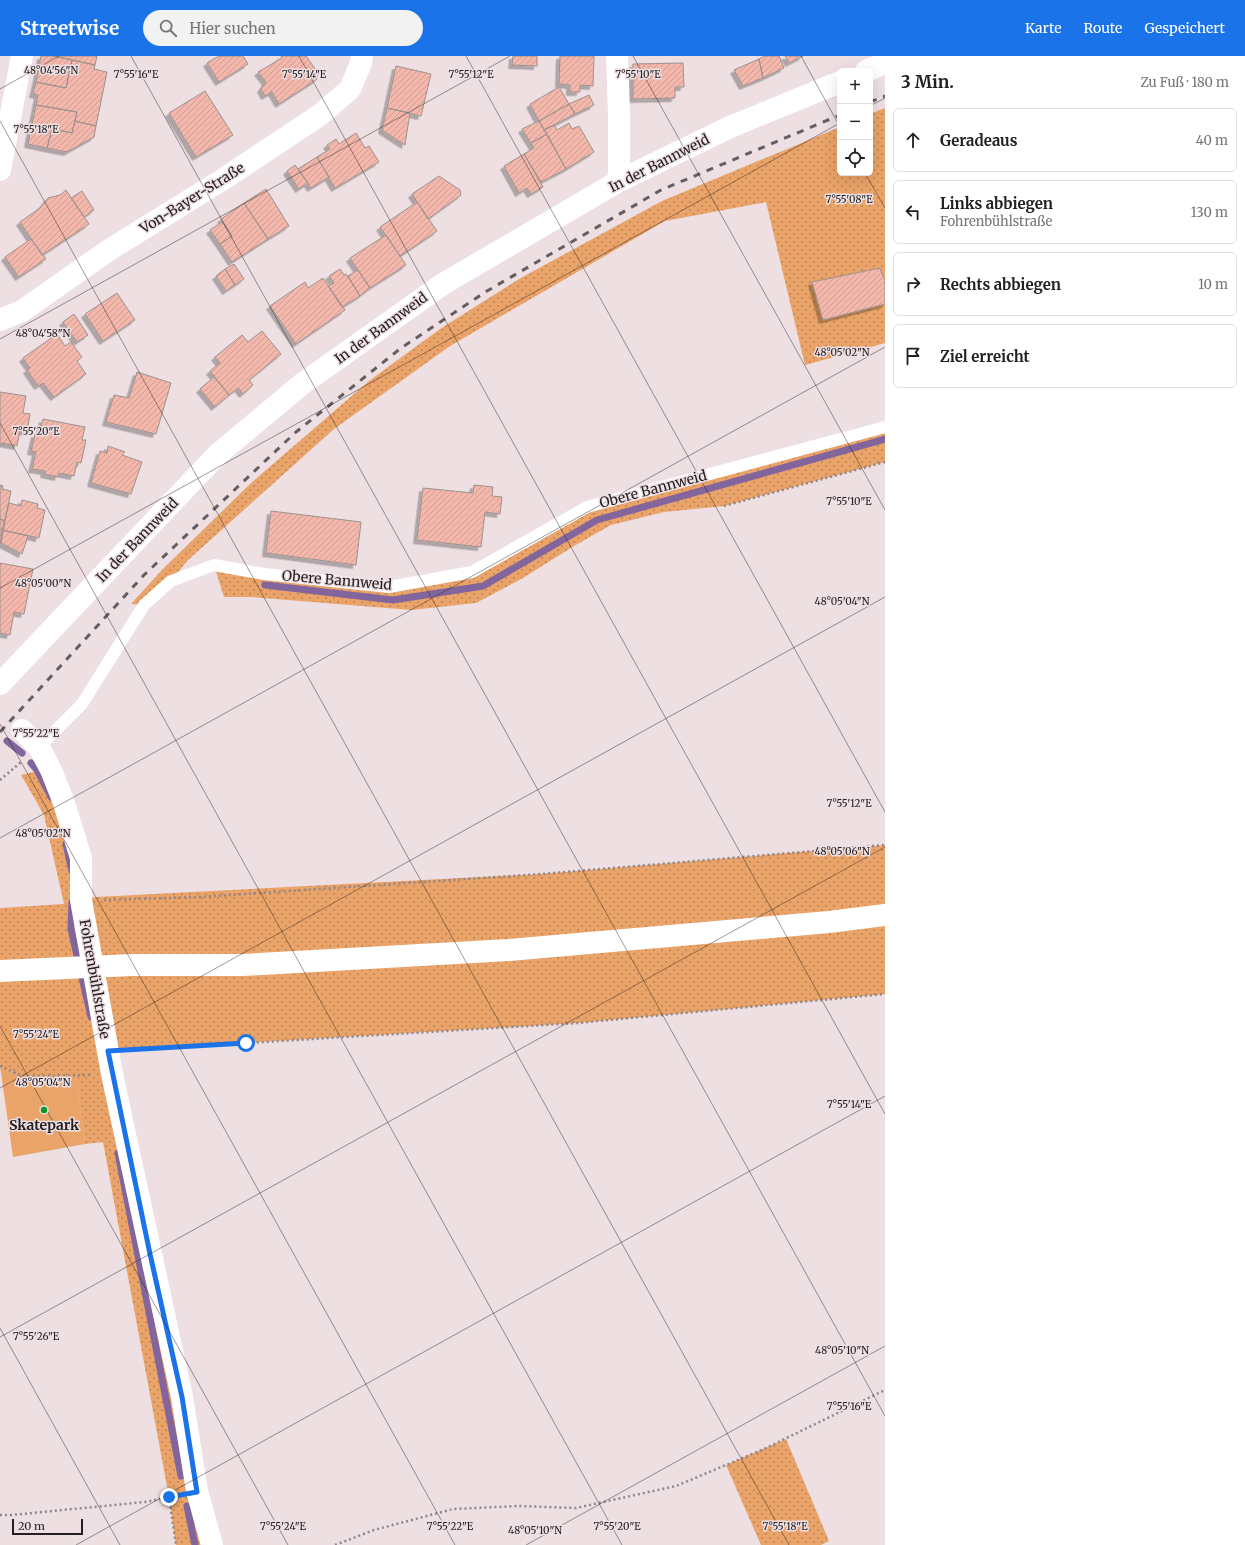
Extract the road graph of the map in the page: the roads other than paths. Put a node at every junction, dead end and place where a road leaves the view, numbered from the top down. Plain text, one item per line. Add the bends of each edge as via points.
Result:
1 (22, 56) edge
2 (362, 56) edge
3 (617, 56) edge
4 (885, 63) edge
5 (873, 68) edge
6 (837, 83) edge
7 (0, 170) edge
8 (619, 182) junction
9 (0, 320) edge
10 (885, 427) edge
11 (0, 684) edge
12 (22, 730) dead end
13 (39, 747) junction
14 (885, 915) edge
15 (0, 971) edge
16 (212, 1545) edge

1 - 7 street
2 - 9 street, Von-Bayer-Straße via 350,89 320,115 109,250 22,311
3 - 8 street
4 - 5 street
6 - 8 street, In der Bannweid via 730,127
8 - 11 street, In der Bannweid via 443,284 302,384 217,456
10 - 13 lane, Obere Bannweid via 587,507 472,572 389,587 264,574 214,565 170,581 144,605 82,704
12 - 13 street, Fohrenbühlstraße
13 - 16 street, Fohrenbühlstraße via 63,800 81,858 82,900 108,1051 182,1397 197,1492
14 - 15 street via 509,950 243,965 132,965

